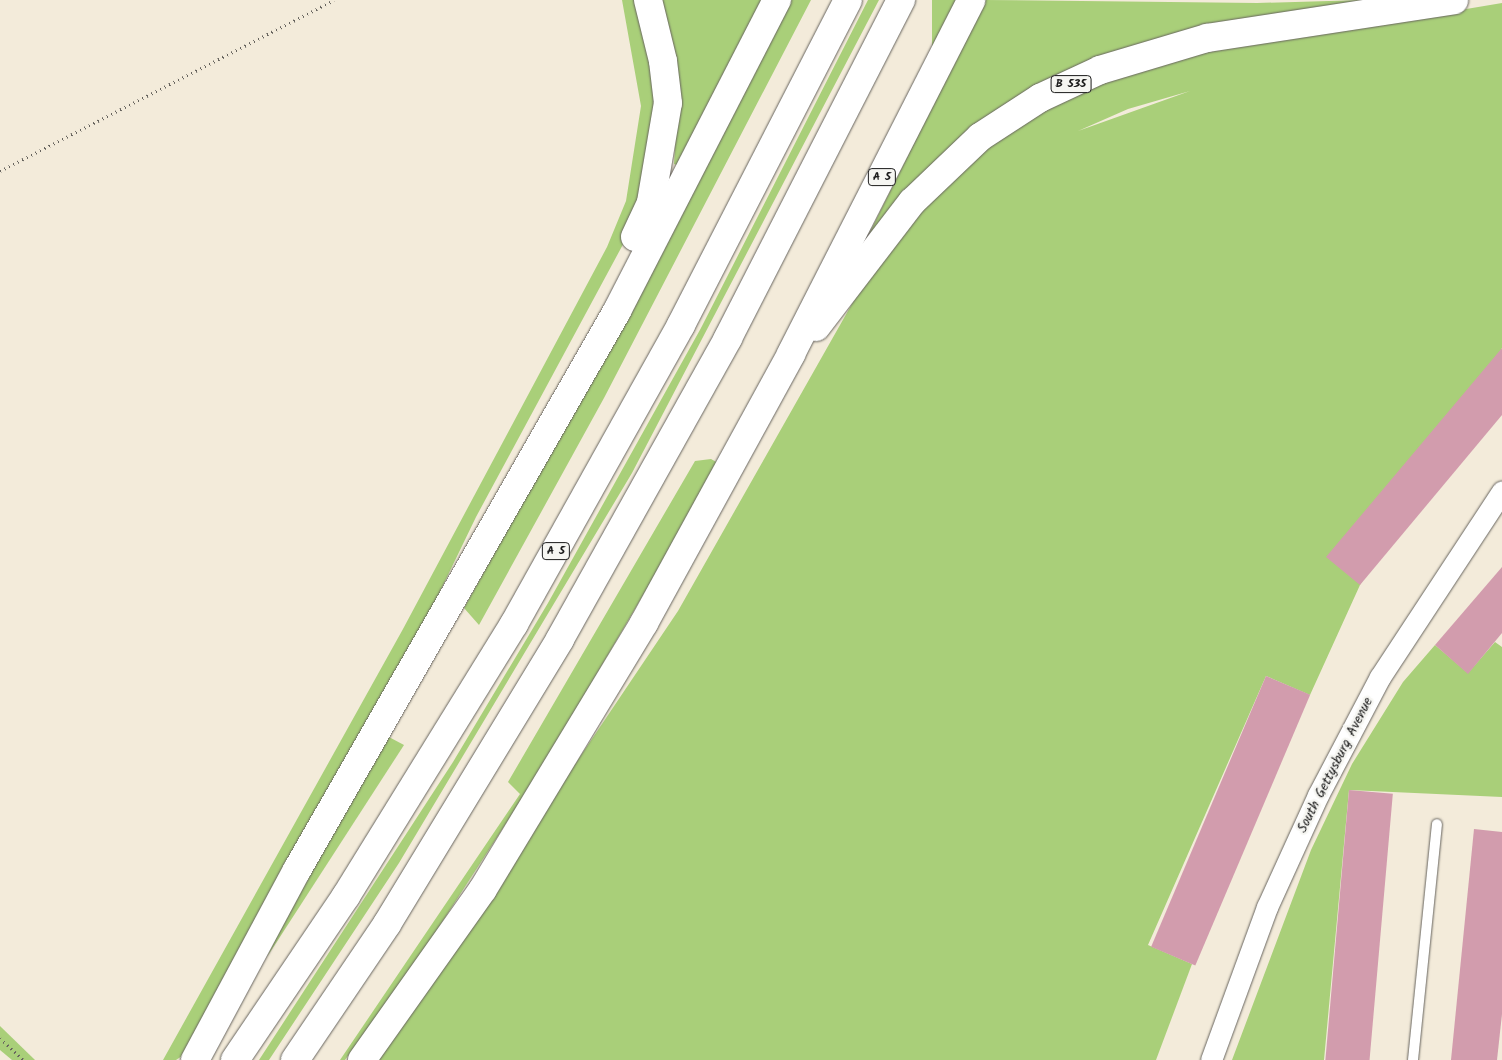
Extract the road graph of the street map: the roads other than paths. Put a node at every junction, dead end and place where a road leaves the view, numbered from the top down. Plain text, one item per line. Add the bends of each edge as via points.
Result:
1 (648, 0) edge
2 (777, 0) edge
3 (848, 0) edge
4 (901, 0) edge
5 (971, 0) edge
6 (1454, 0) edge
7 (617, 310) junction
8 (791, 354) junction
9 (1502, 491) edge
10 (1437, 824) dead end
11 (195, 1060) edge
12 (235, 1060) edge
13 (295, 1060) edge
14 (362, 1060) edge
15 (1211, 1060) edge
16 (1413, 1060) edge

1 - 7 highway via 663,61 668,104 651,202 625,259
2 - 7 highway
3 - 12 highway, A 5 via 681,325 514,624 346,896
4 - 13 highway via 728,338 560,639 387,924
5 - 8 highway, A 5
6 - 8 highway, B 535 via 1207,38 1119,64 1040,98 980,137 912,202 843,297
7 - 11 highway via 297,870
8 - 14 highway, A 5 via 644,623 483,889
9 - 15 street, South Gettysburg Avenue via 1380,677 1318,795 1267,907
10 - 16 lane

